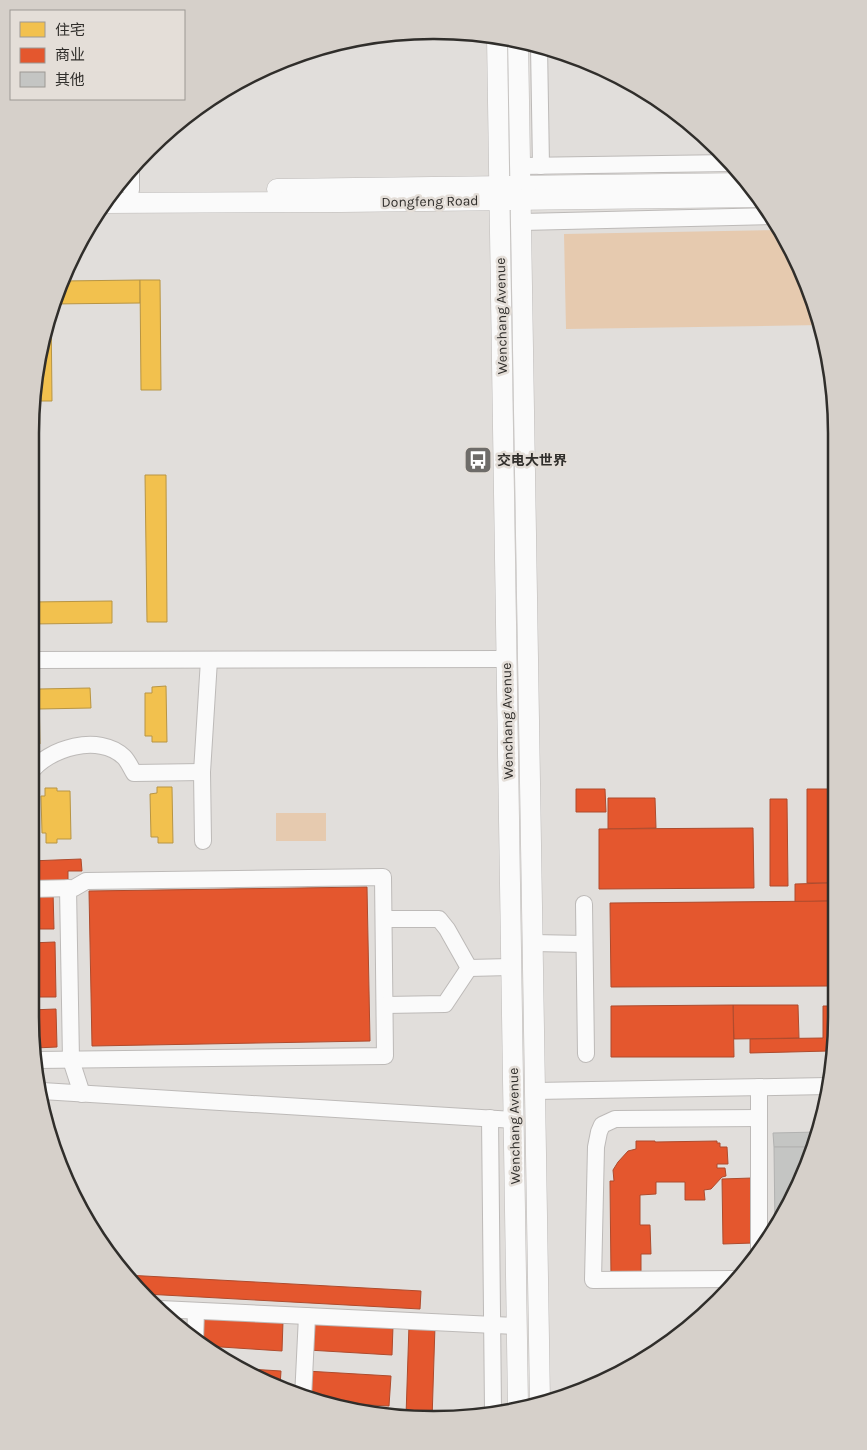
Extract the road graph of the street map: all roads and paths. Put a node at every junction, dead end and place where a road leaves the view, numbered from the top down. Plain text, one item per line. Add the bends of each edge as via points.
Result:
1 (497, 44) edge
2 (518, 48) edge
3 (539, 53) edge
4 (722, 164) edge
5 (542, 166) junction
6 (739, 183) edge
7 (521, 184) junction
8 (123, 190) edge
9 (500, 193) junction
10 (750, 197) edge
11 (113, 203) edge
12 (763, 216) edge
13 (522, 222) junction
14 (506, 659) junction
15 (39, 660) edge
16 (209, 660) junction
17 (39, 763) edge
18 (202, 772) junction
19 (203, 841) dead end
20 (39, 888) edge
21 (68, 888) junction
22 (584, 904) dead end
23 (384, 919) junction
24 (533, 943) junction
25 (584, 944) junction
26 (511, 967) junction
27 (469, 968) junction
28 (385, 1005) junction
29 (586, 1054) dead end
30 (41, 1060) edge
31 (71, 1060) junction
32 (822, 1086) edge
33 (759, 1087) junction
34 (535, 1090) junction
35 (46, 1091) edge
36 (82, 1094) junction
37 (490, 1118) junction
38 (759, 1118) junction
39 (514, 1120) junction
40 (759, 1240) edge
41 (728, 1279) edge
42 (169, 1310) edge
43 (196, 1311) junction
44 (307, 1316) junction
45 (492, 1325) junction
46 (517, 1326) junction
47 (195, 1331) edge
48 (303, 1388) edge
49 (540, 1397) edge
50 (518, 1402) edge
51 (493, 1407) edge

1 - 9 main road, Wenchang Avenue
2 - 7 main road, Wenchang Avenue
3 - 5 street
4 - 5 street
5 - 7 street
6 - 7 main road, Dongfeng Road
7 - 9 main road, Dongfeng Road
7 - 10 main road, Dongfeng Road
7 - 13 main road, Wenchang Avenue
8 - 9 main road, Dongfeng Road
9 - 11 main road, Dongfeng Road
9 - 14 main road, Wenchang Avenue
12 - 13 street
13 - 24 main road, Wenchang Avenue
14 - 16 street
14 - 26 main road, Wenchang Avenue
15 - 16 street
16 - 18 street
17 - 18 street via 62,749 94,745 124,756 134,773
18 - 19 street
20 - 21 street
21 - 23 street via 86,881 383,877
21 - 31 street
22 - 25 street
23 - 27 street via 440,919
23 - 28 street
24 - 25 street
24 - 34 main road, Wenchang Avenue
25 - 29 street
26 - 27 street
26 - 39 main road, Wenchang Avenue
27 - 28 street via 445,1004
28 - 31 street via 385,1056
30 - 31 street
31 - 36 street
32 - 33 street
33 - 34 street
33 - 38 street
34 - 49 main road, Wenchang Avenue
35 - 36 street
36 - 37 street
37 - 39 street
37 - 45 street
38 - 40 street
38 - 41 street via 616,1119 602,1125 598,1132 593,1280
39 - 46 main road, Wenchang Avenue
42 - 43 street
43 - 44 street
43 - 47 street
44 - 45 street
44 - 48 street
45 - 46 street
45 - 51 street
46 - 50 main road, Wenchang Avenue

